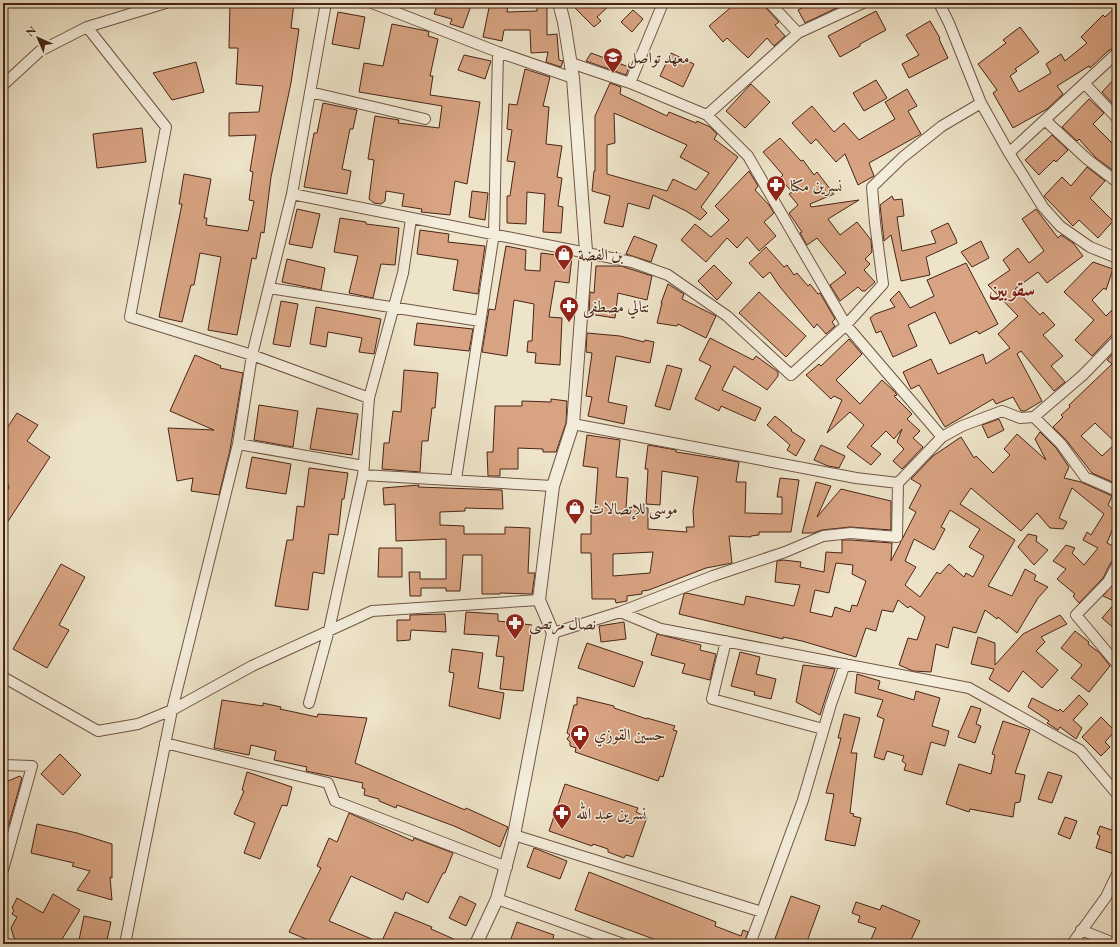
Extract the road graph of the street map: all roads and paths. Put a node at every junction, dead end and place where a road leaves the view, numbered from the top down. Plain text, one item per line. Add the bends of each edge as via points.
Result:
1 (166, 3) edge
2 (326, 3) edge
3 (372, 3) edge
4 (558, 3) edge
5 (663, 3) edge
6 (770, 3) edge
7 (863, 3) edge
8 (939, 3) edge
9 (87, 27) junction
10 (798, 34) junction
11 (498, 52) junction
12 (1117, 53) edge
13 (571, 63) junction
14 (573, 78) junction
15 (630, 83) junction
16 (3, 84) edge
17 (1085, 84) junction
18 (310, 92) junction
19 (981, 103) junction
20 (707, 115) junction
21 (1117, 118) edge
22 (425, 119) dead end
23 (1045, 120) junction
24 (1009, 153) junction
25 (1117, 182) edge
26 (292, 194) junction
27 (411, 219) junction
28 (494, 233) junction
29 (586, 251) junction
30 (1117, 258) edge
31 (269, 288) junction
32 (394, 307) junction
33 (480, 321) junction
34 (846, 324) junction
35 (1117, 340) edge
36 (252, 355) junction
37 (369, 398) junction
38 (1034, 417) junction
39 (573, 424) junction
40 (942, 438) junction
41 (238, 444) junction
42 (363, 470) junction
43 (456, 479) junction
44 (898, 483) junction
45 (553, 486) junction
46 (1117, 491) edge
47 (1117, 565) edge
48 (539, 600) junction
49 (620, 612) junction
50 (329, 630) junction
51 (553, 633) junction
52 (726, 641) junction
53 (846, 664) junction
54 (1117, 664) edge
55 (3, 677) edge
56 (309, 702) dead end
57 (172, 710) junction
58 (823, 730) junction
59 (165, 743) junction
60 (3, 765) edge
61 (1117, 794) edge
62 (514, 835) junction
63 (506, 867) junction
64 (3, 870) edge
65 (1117, 874) edge
66 (496, 899) junction
67 (762, 912) junction
68 (1081, 930) junction
69 (125, 944) edge
70 (476, 944) edge
71 (623, 944) edge
72 (750, 944) edge
73 (1072, 944) edge
74 (1116, 944) edge

1 - 9 street
2 - 18 street
3 - 11 street
4 - 13 street
5 - 15 street
6 - 10 street
7 - 10 street
8 - 19 street
9 - 16 street via 40,51
9 - 36 street via 166,127 130,317
10 - 20 street
11 - 14 street
11 - 28 street
12 - 17 street
13 - 14 street
13 - 15 street
14 - 29 street
15 - 20 street
17 - 21 street
17 - 23 street
18 - 22 street
18 - 26 street
19 - 24 street
19 - 34 street via 942,126 903,157 872,187 884,284
20 - 34 street via 748,156
23 - 24 street
23 - 25 street via 1087,159
24 - 30 street via 1043,207 1060,226 1090,247
26 - 27 street
26 - 31 street
27 - 28 street
27 - 32 street via 403,273
28 - 29 street
28 - 33 street
29 - 34 street via 632,262 668,275 727,316 791,375
29 - 39 street
31 - 32 street
31 - 36 street
32 - 33 street
32 - 37 street
33 - 43 street
34 - 40 street
35 - 38 street via 1083,375
36 - 37 street
36 - 41 street
37 - 42 street
38 - 40 street via 1020,418 1002,411 962,426
38 - 46 street via 1061,444 1084,478
39 - 44 street via 856,478
39 - 45 street
40 - 44 street
41 - 42 street
41 - 57 street
42 - 43 street
42 - 50 street
43 - 45 street
44 - 49 street via 897,537 851,533 823,536
45 - 48 street
47 - 54 street via 1108,582 1076,615
48 - 50 street via 372,611
48 - 51 street
49 - 51 street
49 - 52 street via 661,629
50 - 56 street
50 - 57 street via 252,666
51 - 62 street
52 - 53 street
52 - 58 street via 712,699
53 - 58 street
53 - 61 street via 969,688 1080,750
55 - 57 street via 98,731 138,724
57 - 59 street
58 - 67 street via 803,800
59 - 63 street via 328,783 335,801
59 - 69 street
60 - 64 street via 32,766
62 - 63 street
62 - 67 street
63 - 66 street
65 - 68 street via 1106,897
66 - 70 street
66 - 71 street
67 - 72 street
68 - 73 street
68 - 74 street

